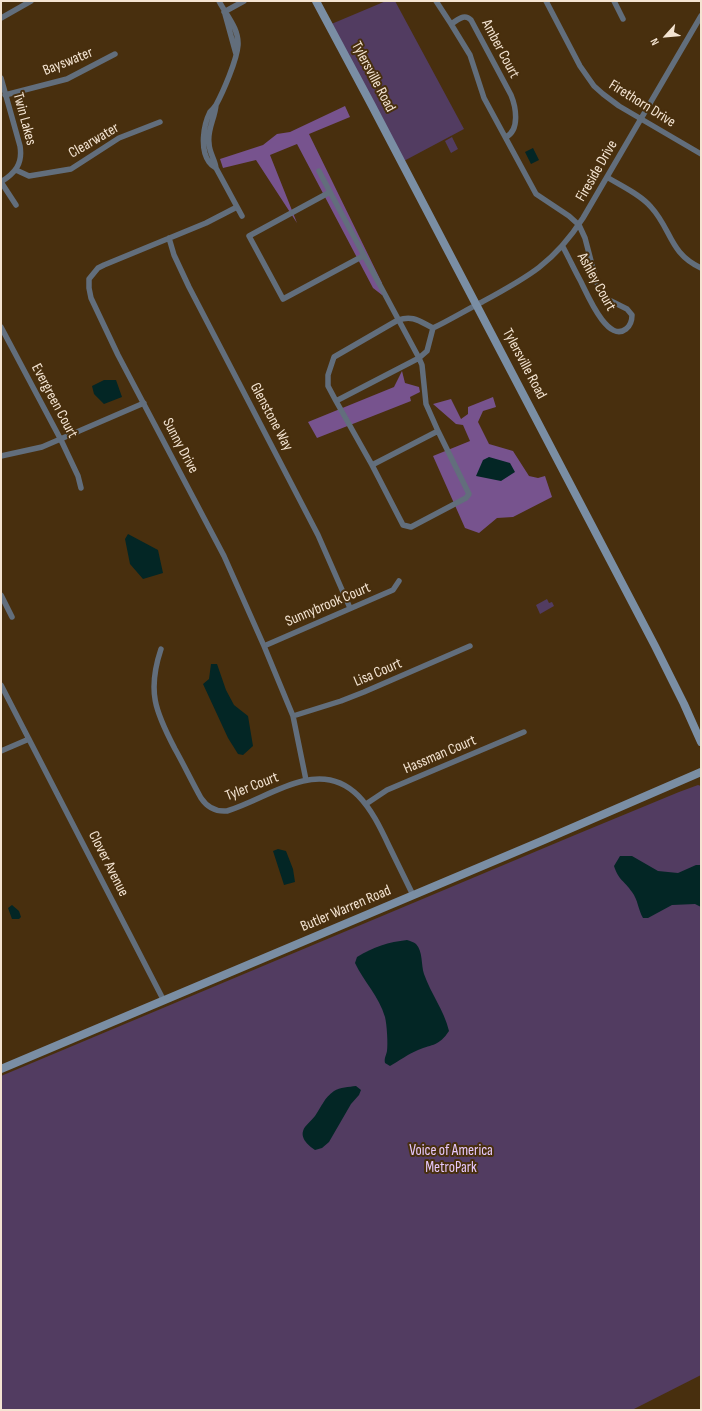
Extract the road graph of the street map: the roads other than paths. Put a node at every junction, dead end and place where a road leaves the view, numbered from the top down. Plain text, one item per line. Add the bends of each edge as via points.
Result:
1 (32, 1) edge
2 (219, 1) edge
3 (244, 1) edge
4 (316, 1) edge
5 (436, 1) edge
6 (546, 1) edge
7 (614, 1) edge
8 (224, 12) junction
9 (701, 16) edge
10 (1, 18) edge
11 (623, 19) dead end
12 (451, 24) junction
13 (115, 54) dead end
14 (1, 78) edge
15 (5, 95) junction
16 (642, 119) junction
17 (160, 122) dead end
18 (506, 137) junction
19 (701, 154) edge
20 (16, 170) junction
21 (319, 171) dead end
22 (607, 177) junction
23 (1, 182) edge
24 (330, 192) junction
25 (16, 205) dead end
26 (237, 207) junction
27 (242, 216) dead end
28 (579, 225) junction
29 (169, 238) junction
30 (563, 246) junction
31 (364, 256) junction
32 (701, 268) edge
33 (477, 304) junction
34 (398, 320) junction
35 (1, 327) edge
36 (433, 328) junction
37 (419, 358) junction
38 (336, 401) junction
39 (144, 403) junction
40 (438, 431) junction
41 (61, 440) junction
42 (1, 456) edge
43 (372, 465) junction
44 (81, 488) dead end
45 (399, 581) dead end
46 (1, 595) edge
47 (350, 608) junction
48 (12, 617) dead end
49 (264, 646) junction
50 (470, 646) dead end
51 (161, 649) dead end
52 (1, 685) edge
53 (293, 716) junction
54 (524, 732) dead end
55 (29, 739) junction
56 (701, 742) edge
57 (1, 751) edge
58 (701, 772) edge
59 (306, 780) junction
60 (366, 804) junction
61 (413, 895) junction
62 (164, 1001) junction
63 (1, 1069) edge

1 - 10 street
2 - 8 street
3 - 8 street
4 - 33 main road, Tylersville Road
5 - 12 street
6 - 16 street, Firethorn Drive via 580,66 594,86 609,99
7 - 11 street
8 - 26 street via 232,21 238,46 232,69 208,118 203,141 209,163 216,168
9 - 16 street, Fireside Drive
12 - 18 street, Amber Court via 470,55 484,98
12 - 18 street, Amber Court via 464,16 471,20 512,95 515,123 512,132
13 - 15 street, Bayswater via 67,79
14 - 15 street, Twin Lakes
15 - 20 street, Twin Lakes via 21,150 20,163
16 - 19 street, Firethorn Drive
16 - 22 street, Fireside Drive
17 - 20 street, Clearwater via 120,138 71,169 29,176
18 - 28 street, Amber Court via 536,194 570,216
20 - 23 street
21 - 24 street
22 - 28 street, Fireside Drive
22 - 32 street via 650,205 680,254
23 - 25 street
24 - 31 street
24 - 31 street via 249,236 283,299
26 - 27 street
26 - 29 street, Sunny Drive
28 - 30 street, Fireside Drive
28 - 30 street, Ashley Court via 600,291 609,300 627,309 632,316 626,330 614,331 602,320
29 - 39 street, Sunny Drive via 104,265 89,279 91,298
29 - 47 street, Glenstone Way via 189,287 318,535
30 - 33 street, Fireside Drive via 528,276
31 - 34 street
33 - 36 street, Fireside Drive
33 - 56 main road, Tylersville Road via 656,646
34 - 36 street via 412,318
34 - 37 street
34 - 38 street via 334,357 328,375 328,386
35 - 41 street, Evergreen Court
36 - 37 street via 427,351
37 - 38 street
37 - 40 street via 426,404
38 - 43 street
39 - 41 street
39 - 49 street, Sunny Drive via 224,556
40 - 43 street
40 - 43 street via 469,494 412,527 403,525
41 - 42 street
41 - 44 street, Evergreen Court
45 - 47 street, Sunnybrook Court via 393,590
46 - 48 street
47 - 49 street, Sunnybrook Court
49 - 53 street, Sunny Drive
50 - 53 street, Lisa Court via 358,694
51 - 59 street, Tyler Court via 154,676 156,708 165,730 206,804 215,810 227,811
52 - 55 street, Clover Avenue
53 - 59 street, Sunny Drive
54 - 60 street, Hassman Court via 387,790
55 - 57 street
55 - 62 street, Clover Avenue
58 - 61 main road, Butler Warren Road
59 - 60 street, Tyler Court via 339,783 353,791
60 - 61 street, Tyler Court via 386,838
61 - 62 main road, Butler Warren Road
62 - 63 main road, Butler Warren Road

